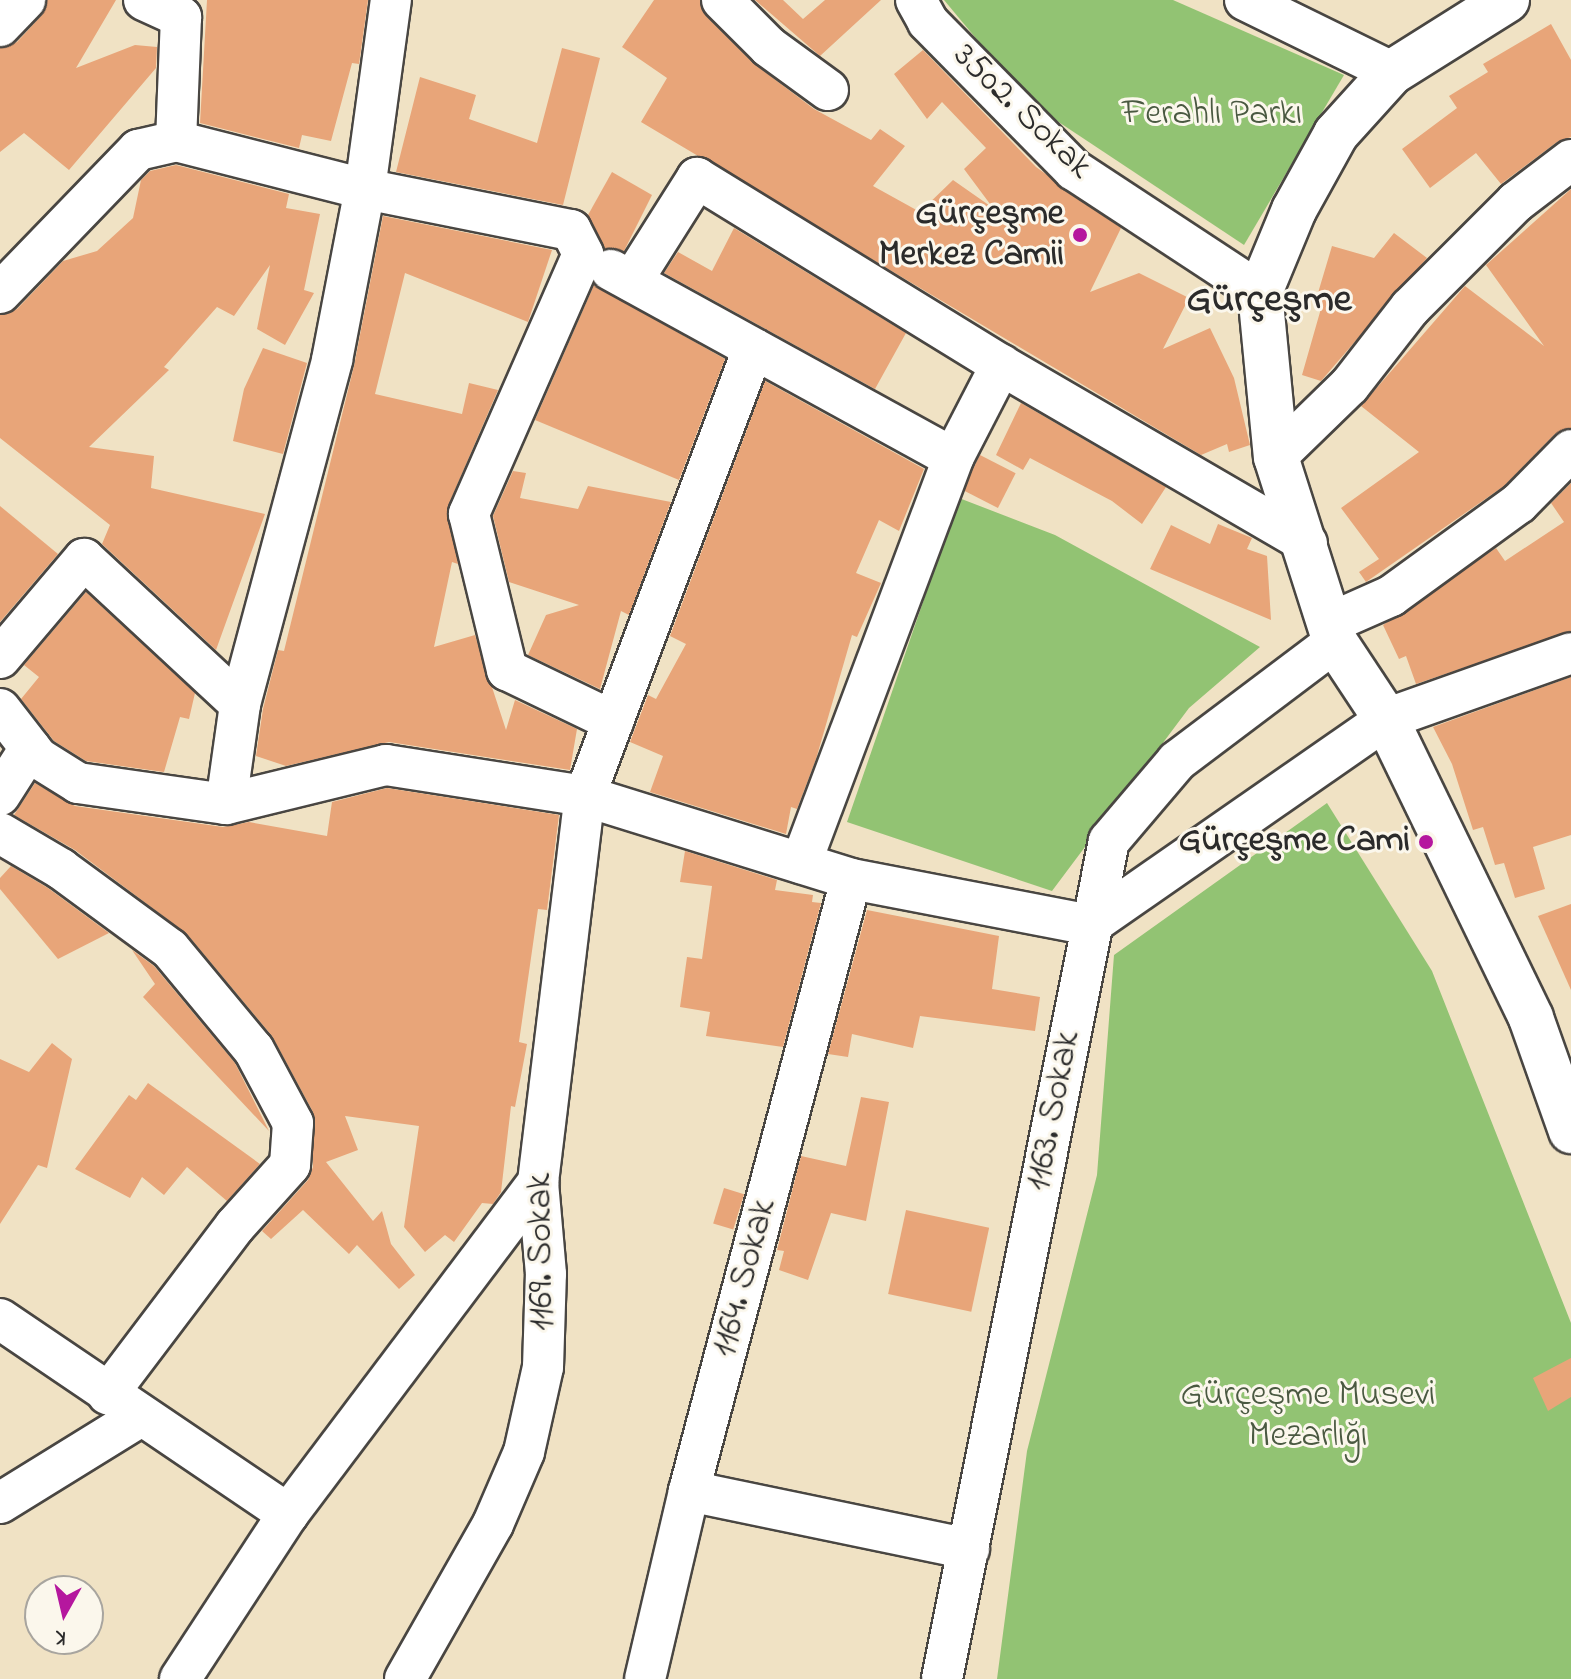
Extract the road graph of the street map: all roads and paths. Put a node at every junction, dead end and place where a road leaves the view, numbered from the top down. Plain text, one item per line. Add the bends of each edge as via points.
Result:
1 (25, 0) edge
2 (144, 0) edge
3 (391, 0) edge
4 (722, 0) edge
5 (916, 0) edge
6 (1245, 0) edge
7 (1507, 0) edge
8 (0, 26) edge
9 (1392, 72) junction
10 (828, 90) dead end
11 (176, 141) junction
12 (1571, 160) edge
13 (365, 189) junction
14 (583, 254) junction
15 (632, 281) junction
16 (1260, 292) junction
17 (0, 293) edge
18 (753, 349) junction
19 (1001, 365) junction
20 (1571, 450) edge
21 (1276, 457) junction
22 (953, 458) junction
23 (1307, 543) junction
24 (1332, 633) junction
25 (1571, 653) edge
26 (0, 658) edge
27 (240, 704) junction
28 (0, 709) edge
29 (1386, 719) junction
30 (613, 721) junction
31 (30, 748) junction
32 (0, 795) edge
33 (585, 796) junction
34 (226, 804) junction
35 (0, 833) edge
36 (801, 863) junction
37 (851, 879) junction
38 (1090, 925) junction
39 (1571, 1131) edge
40 (538, 1182) junction
41 (0, 1319) edge
42 (108, 1394) junction
43 (141, 1416) junction
44 (689, 1491) junction
45 (0, 1503) edge
46 (288, 1514) junction
47 (969, 1549) junction
48 (180, 1679) edge
49 (405, 1679) edge
50 (645, 1679) edge
51 (942, 1679) edge

1 - 8 street
2 - 11 street via 181,17
3 - 13 street
4 - 10 street via 769,47
5 - 16 street, 3502. Sokak via 928,22 1074,170
6 - 9 street
7 - 9 main road
9 - 16 main road via 1336,134 1294,210
11 - 13 street
11 - 17 street via 138,150
12 - 21 street via 1516,202 1410,308 1350,385
13 - 14 street via 571,230
13 - 27 street via 332,360
14 - 15 street
14 - 30 street via 469,514 507,670
15 - 18 street
15 - 19 street via 697,178
16 - 21 main road
18 - 22 street
18 - 30 street, 1169. Sokak
19 - 22 street
19 - 23 street
20 - 24 street, 1163. Sokak via 1519,503
21 - 23 main road
22 - 36 street
23 - 24 main road
24 - 29 main road
24 - 38 street, 1163. Sokak via 1177,761 1109,841
25 - 29 street
26 - 27 street via 84,559
27 - 34 street
28 - 31 street
29 - 38 street
29 - 39 main road via 1531,1018
30 - 33 street, 1169. Sokak
31 - 32 street
31 - 34 street via 78,783
33 - 34 street via 386,765
33 - 36 street
33 - 40 street, 1169. Sokak
35 - 42 street via 61,869 170,949 254,1050 293,1123 290,1165 235,1226
36 - 37 street
37 - 38 street
37 - 44 street, 1164. Sokak
38 - 47 street, 1163. Sokak
40 - 46 street
40 - 49 street, 1169. Sokak via 546,1274 543,1367 524,1452 493,1524
41 - 42 street
42 - 43 street
43 - 45 street
43 - 46 street
44 - 47 street
44 - 50 street, 1164. Sokak
46 - 48 street
47 - 51 street, 1163. Sokak

